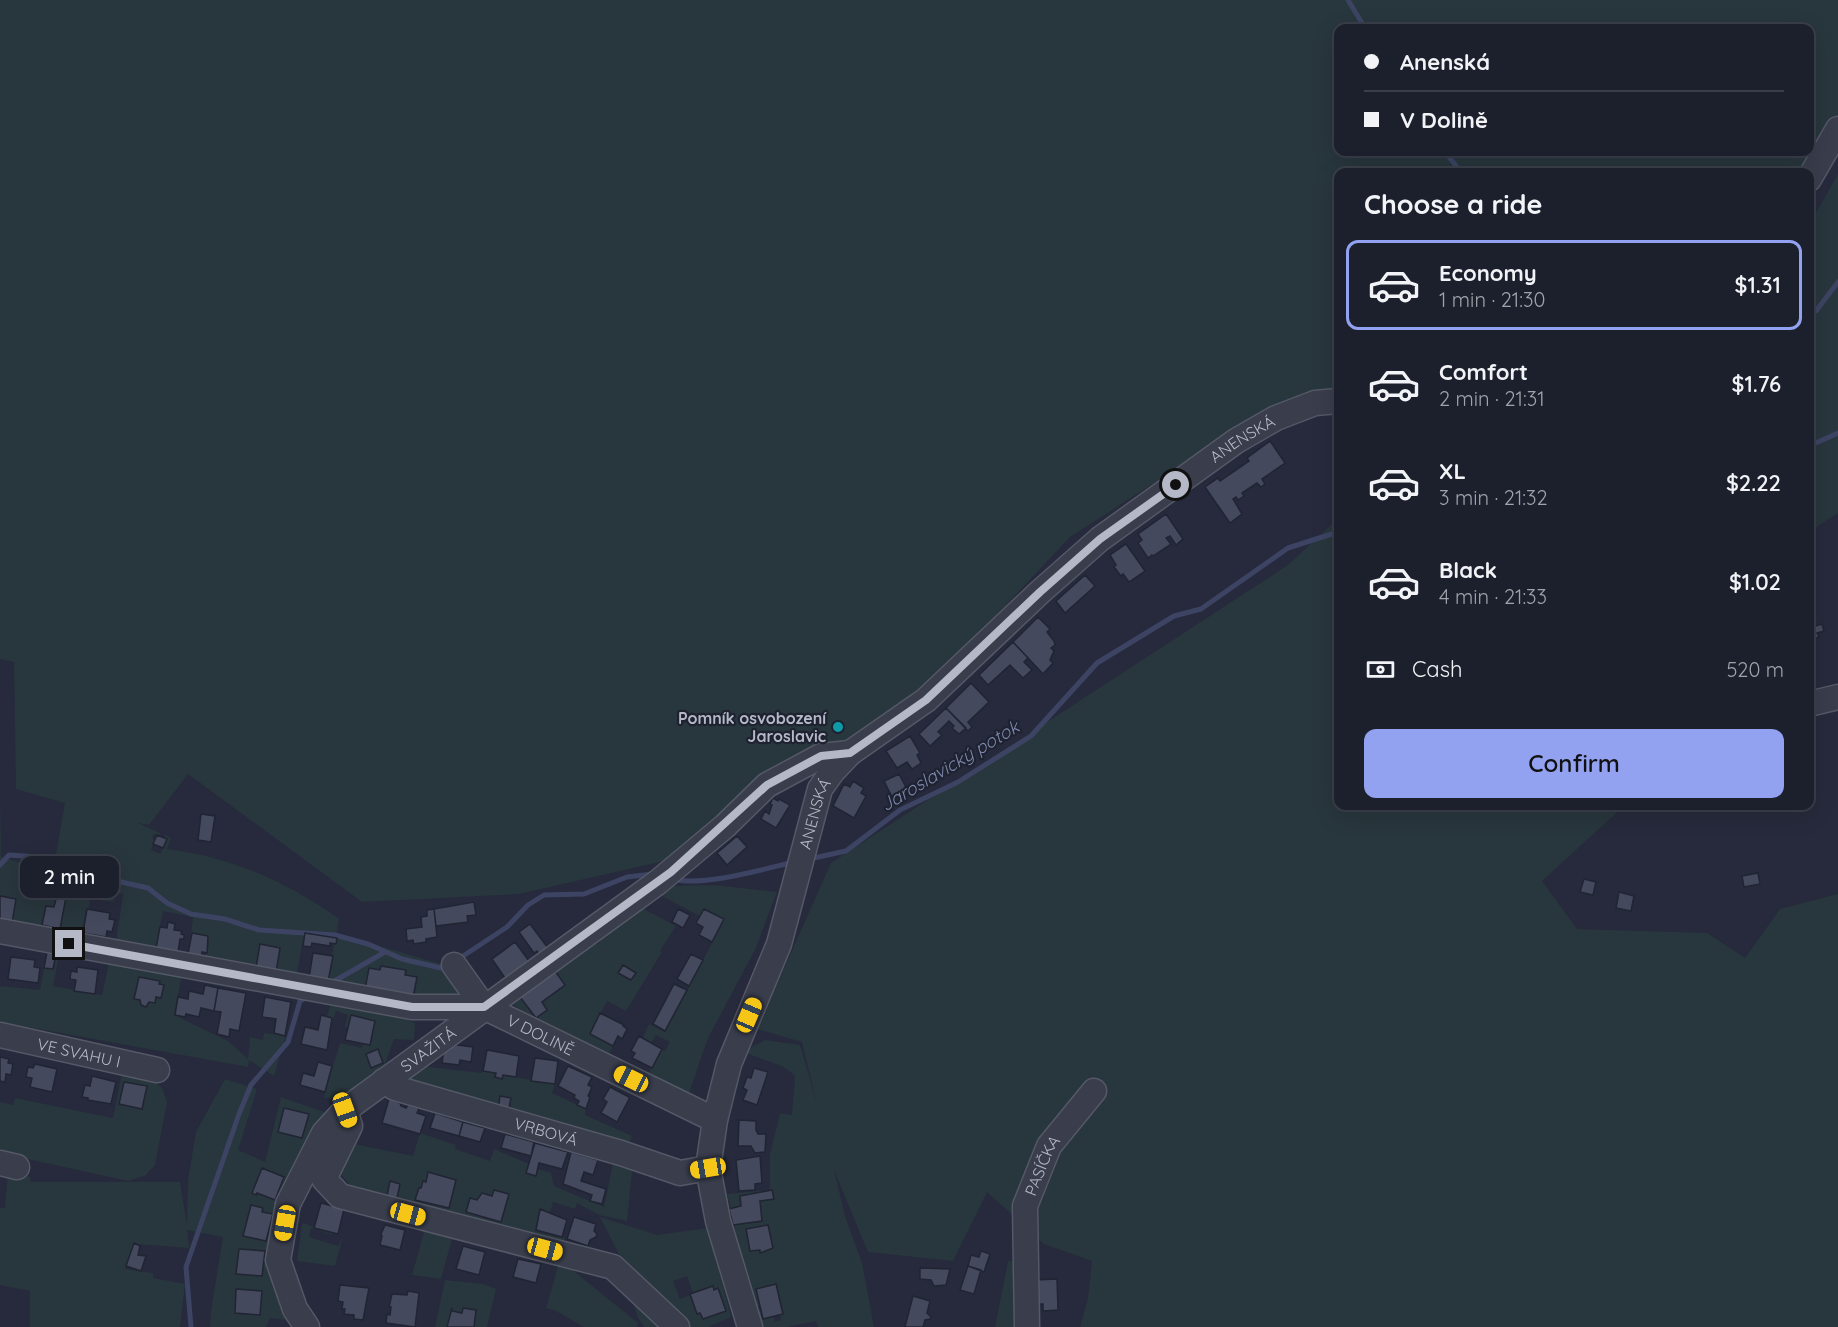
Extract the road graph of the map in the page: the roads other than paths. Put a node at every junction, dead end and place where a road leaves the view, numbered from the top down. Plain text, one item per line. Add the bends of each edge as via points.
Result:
1 (1838, 129) edge
2 (1814, 170) edge
3 (1334, 401) edge
4 (1838, 696) edge
5 (1814, 703) edge
6 (850, 753) junction
7 (0, 931) edge
8 (454, 965) dead end
9 (484, 1007) junction
10 (0, 1035) edge
11 (157, 1070) dead end
12 (384, 1081) junction
13 (1094, 1091) dead end
14 (345, 1110) junction
15 (715, 1120) junction
16 (708, 1168) junction
17 (307, 1327) edge
18 (677, 1327) edge
19 (750, 1327) edge
20 (1027, 1327) edge

1 - 2 street
3 - 6 street, ANENSKÁ via 1315,403 1276,418 1236,441 1100,539 926,700
4 - 5 street
6 - 9 street, SVAŽITÁ via 821,756 767,785 665,877
6 - 15 street, ANENSKÁ via 820,789 779,944 729,1064
7 - 9 street, V DOLINĚ via 412,1007
8 - 9 street
9 - 12 street, SVAŽITÁ
9 - 15 street, V DOLINĚ
10 - 11 street, VE SVAHU I
12 - 14 street, SVAŽITÁ
12 - 16 street, VRBOVÁ via 395,1089 680,1173
13 - 20 street, PASÍČKA via 1049,1146 1025,1206
14 - 17 street, SVAŽITÁ via 324,1133 288,1204 279,1260 295,1308
14 - 18 street via 350,1126 324,1179 340,1196 613,1267
15 - 16 street, ANENSKÁ
16 - 19 street, ANENSKÁ via 718,1221

